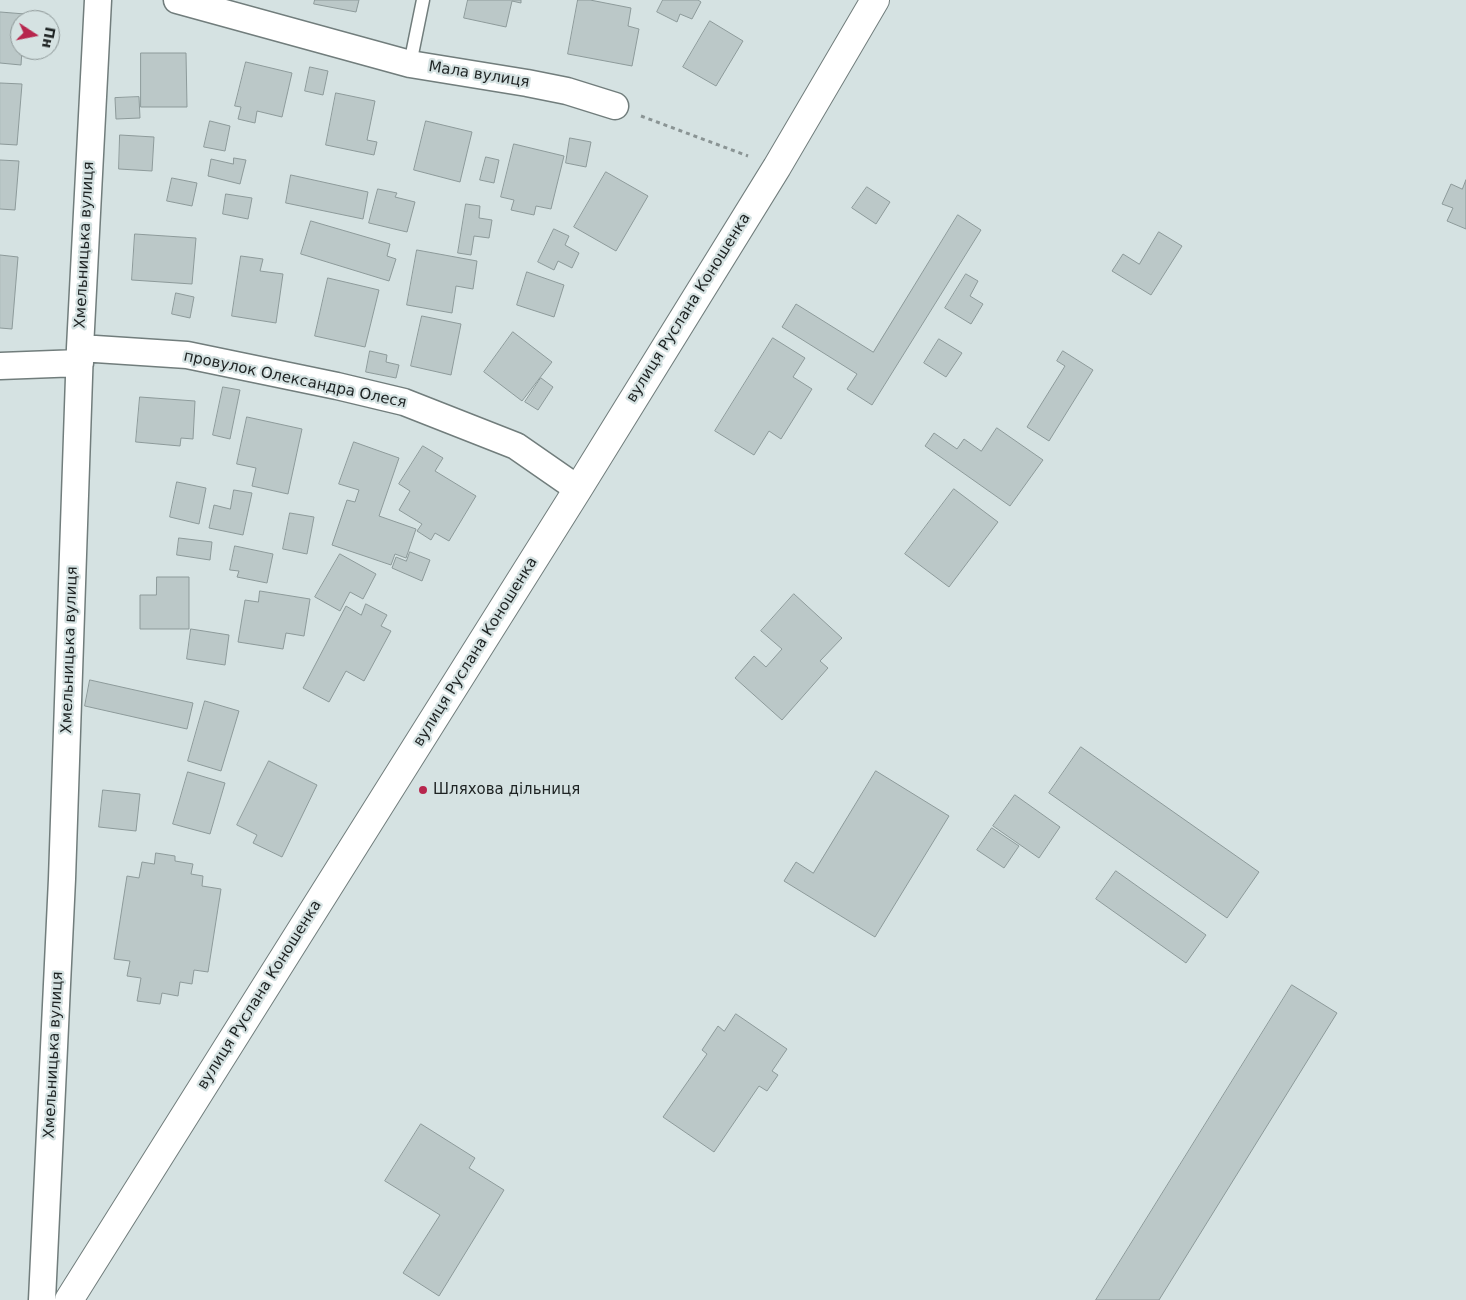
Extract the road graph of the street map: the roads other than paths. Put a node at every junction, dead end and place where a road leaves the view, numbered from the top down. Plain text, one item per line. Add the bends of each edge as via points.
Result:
1 (98, 0) edge
2 (177, 0) edge
3 (423, 0) edge
4 (875, 0) edge
5 (410, 64) junction
6 (615, 106) road end
7 (80, 355) junction
8 (0, 366) edge
9 (578, 489) junction
10 (42, 1300) edge
11 (69, 1300) edge

1 - 7 street, Хмельницька вулиця
2 - 5 street, Мала вулиця
3 - 5 lane
4 - 9 street, вулиця Руслана Коношенка
5 - 6 street, Мала вулиця via 567,91
7 - 8 street, провулок Олександра Олеся
7 - 9 street, провулок Олександра Олеся via 187,355 404,402 516,446
7 - 10 street, Хмельницька вулиця via 62,889
9 - 11 street, вулиця Руслана Коношенка

